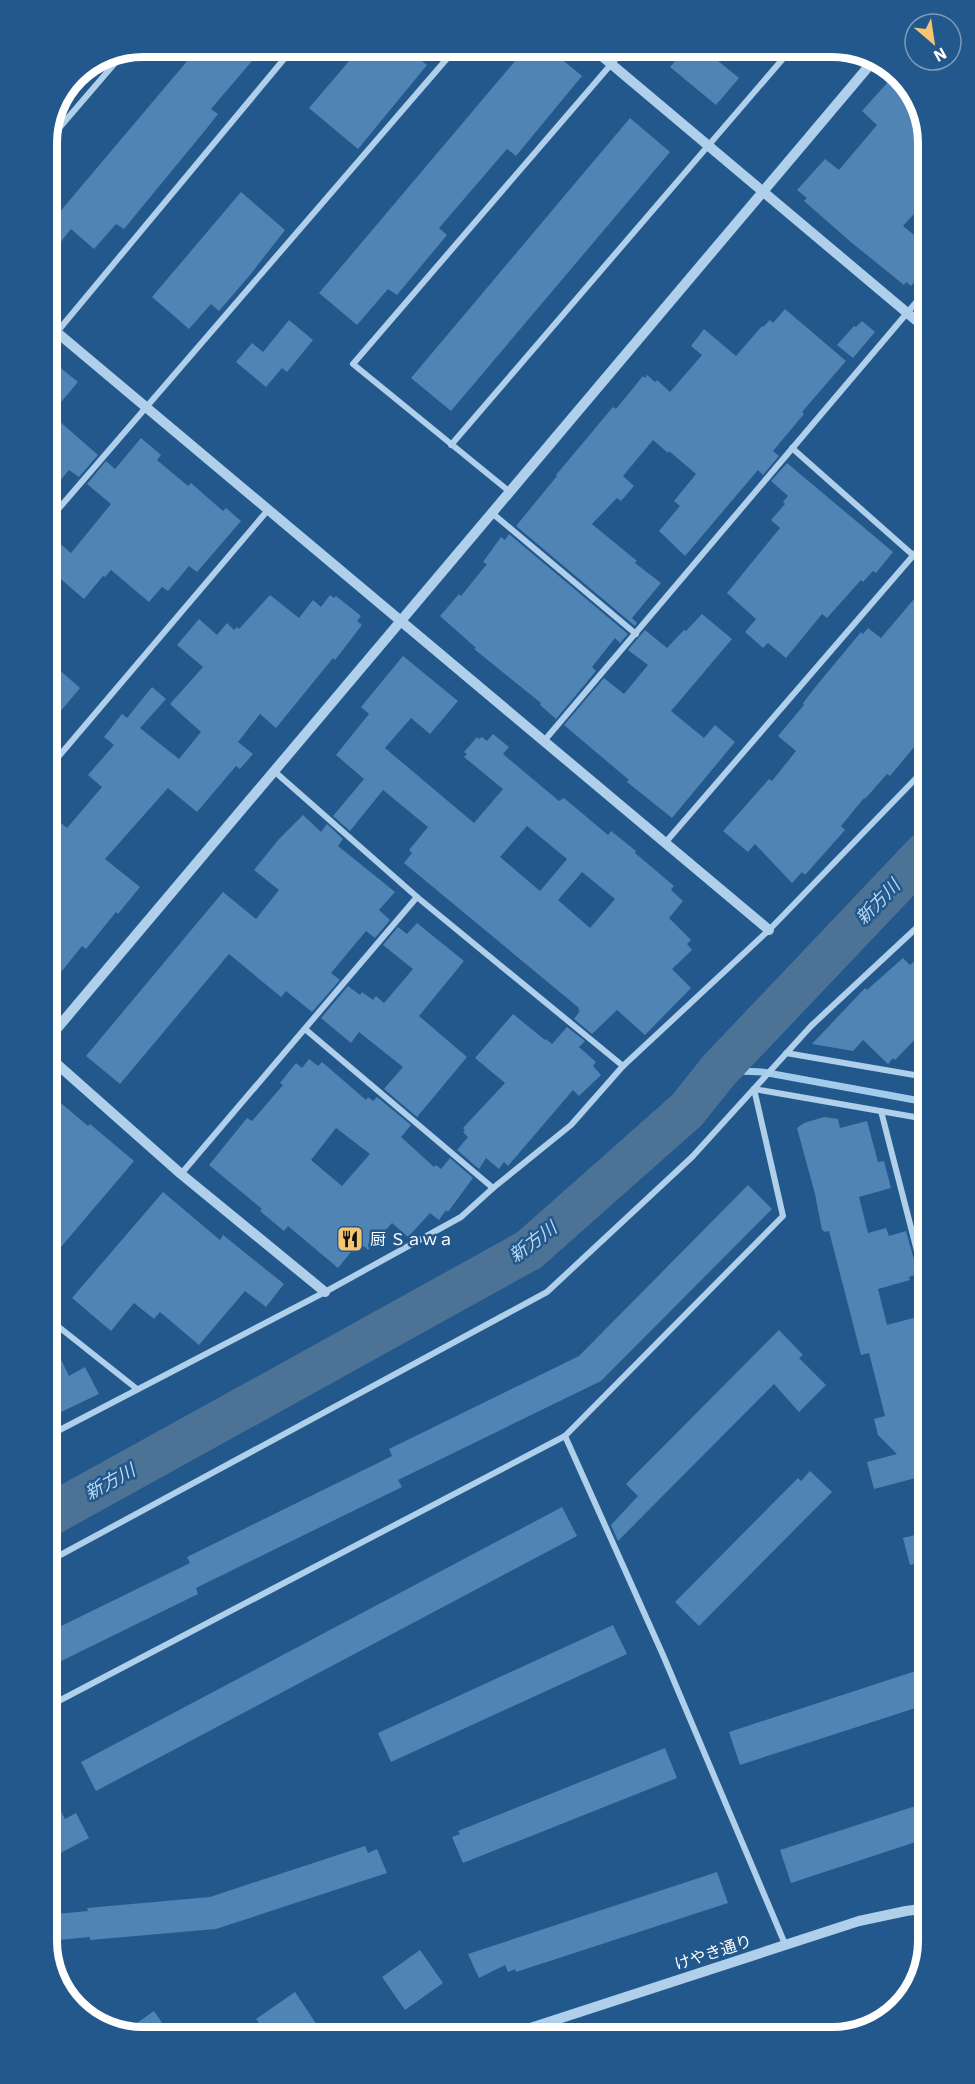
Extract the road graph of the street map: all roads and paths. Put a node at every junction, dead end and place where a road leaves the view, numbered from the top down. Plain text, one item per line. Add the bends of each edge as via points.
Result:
1 (285, 57) edge
2 (448, 57) edge
3 (603, 57) edge
4 (617, 57) edge
5 (784, 57) edge
6 (116, 62) edge
7 (611, 64) junction
8 (869, 66) edge
9 (59, 126) edge
10 (709, 146) junction
11 (763, 192) junction
12 (918, 300) edge
13 (907, 313) junction
14 (918, 322) edge
15 (57, 332) joint
16 (146, 406) junction
17 (451, 445) junction
18 (792, 448) junction
19 (510, 492) junction
20 (57, 510) edge
21 (268, 510) junction
22 (492, 513) junction
23 (918, 551) edge
24 (914, 556) junction
25 (401, 621) junction
26 (636, 634) junction
27 (544, 741) junction
28 (57, 758) edge
29 (274, 771) junction
30 (918, 776) edge
31 (665, 843) junction
32 (417, 897) junction
33 (918, 926) edge
34 (769, 930) junction
35 (57, 1029) edge
36 (305, 1029) junction
37 (786, 1053) junction
38 (57, 1064) edge
39 (623, 1066) junction
40 (918, 1076) edge
41 (754, 1089) junction
42 (881, 1111) junction
43 (918, 1118) edge
44 (181, 1174) junction
45 (493, 1188) junction
46 (918, 1255) edge
47 (325, 1292) junction
48 (57, 1326) edge
49 (137, 1389) junction
50 (57, 1431) edge
51 (565, 1436) junction
52 (57, 1557) edge
53 (57, 1703) edge
54 (918, 1909) edge
55 (785, 1944) junction
56 (533, 2027) edge

1 - 15 street
2 - 16 street
3 - 7 street
4 - 7 street
5 - 10 street
6 - 9 street
7 - 10 street
7 - 17 street via 353,364
8 - 11 street
10 - 11 street
10 - 17 street
11 - 13 street
11 - 19 street
12 - 13 street
13 - 14 street
13 - 18 street
15 - 16 street
16 - 20 street
16 - 21 street
17 - 19 street
18 - 24 street
18 - 26 street
19 - 22 street
21 - 25 street
21 - 28 street
22 - 25 street
22 - 26 street
23 - 24 street
24 - 31 street
25 - 27 street
25 - 29 street
26 - 27 street
27 - 31 street
29 - 32 street
29 - 35 street
30 - 34 street
31 - 34 street
32 - 36 street
32 - 39 street
33 - 37 street
34 - 39 street
36 - 44 street
36 - 45 street
37 - 40 street
37 - 41 street
38 - 44 street
39 - 45 street via 571,1125
41 - 42 street
41 - 51 street via 783,1216
41 - 52 street via 692,1157 548,1292
42 - 43 street
42 - 46 street
44 - 47 street
45 - 47 street via 461,1217
47 - 49 street
48 - 49 street
49 - 50 street
51 - 53 street
51 - 55 street
54 - 55 street, けやき通り via 859,1921
55 - 56 street, けやき通り

